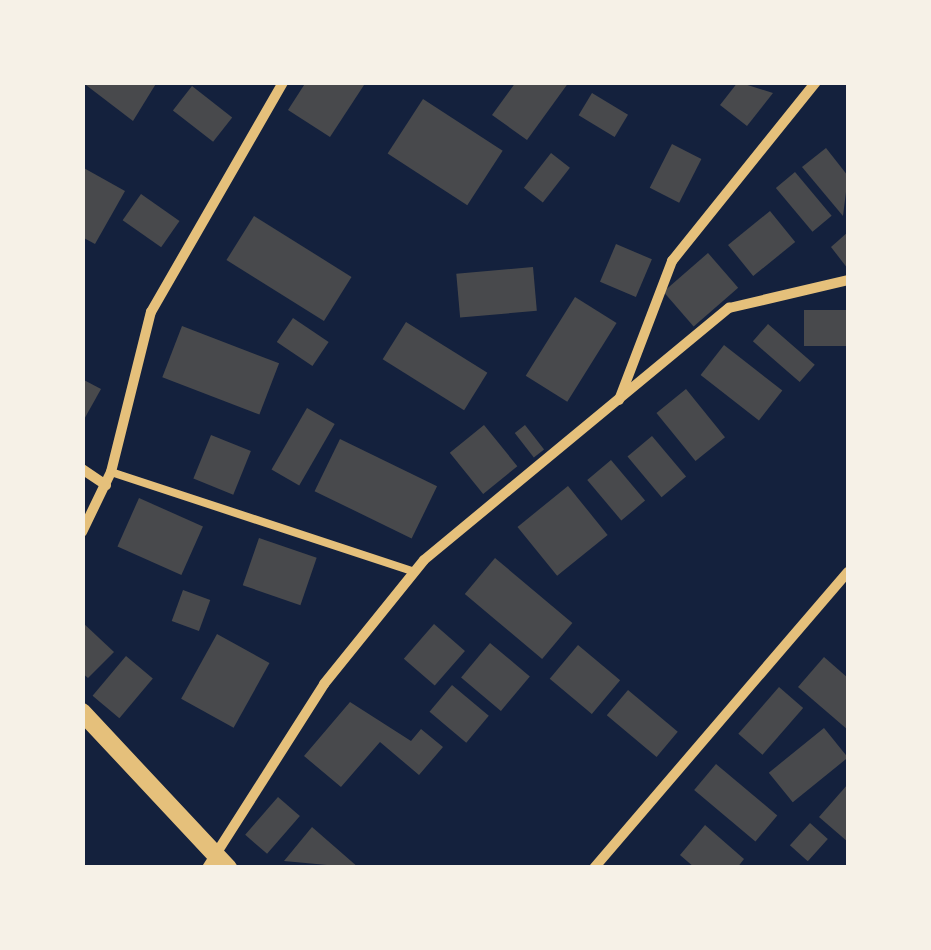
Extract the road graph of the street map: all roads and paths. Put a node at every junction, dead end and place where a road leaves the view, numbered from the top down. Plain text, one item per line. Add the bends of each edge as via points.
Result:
1 (283, 82) edge
2 (816, 82) edge
3 (848, 280) edge
4 (618, 401) junction
5 (82, 469) edge
6 (111, 472) junction
7 (106, 484) junction
8 (82, 532) edge
9 (415, 572) junction
10 (848, 572) edge
11 (82, 712) edge
12 (210, 860) edge
13 (228, 868) edge
14 (594, 868) edge

1 - 6 street via 151,312
2 - 4 street via 672,261
3 - 4 street via 729,308
4 - 9 street
5 - 7 street
6 - 7 street
6 - 9 lane
7 - 8 street
9 - 12 street via 324,684
10 - 14 street
11 - 12 street
12 - 13 street

